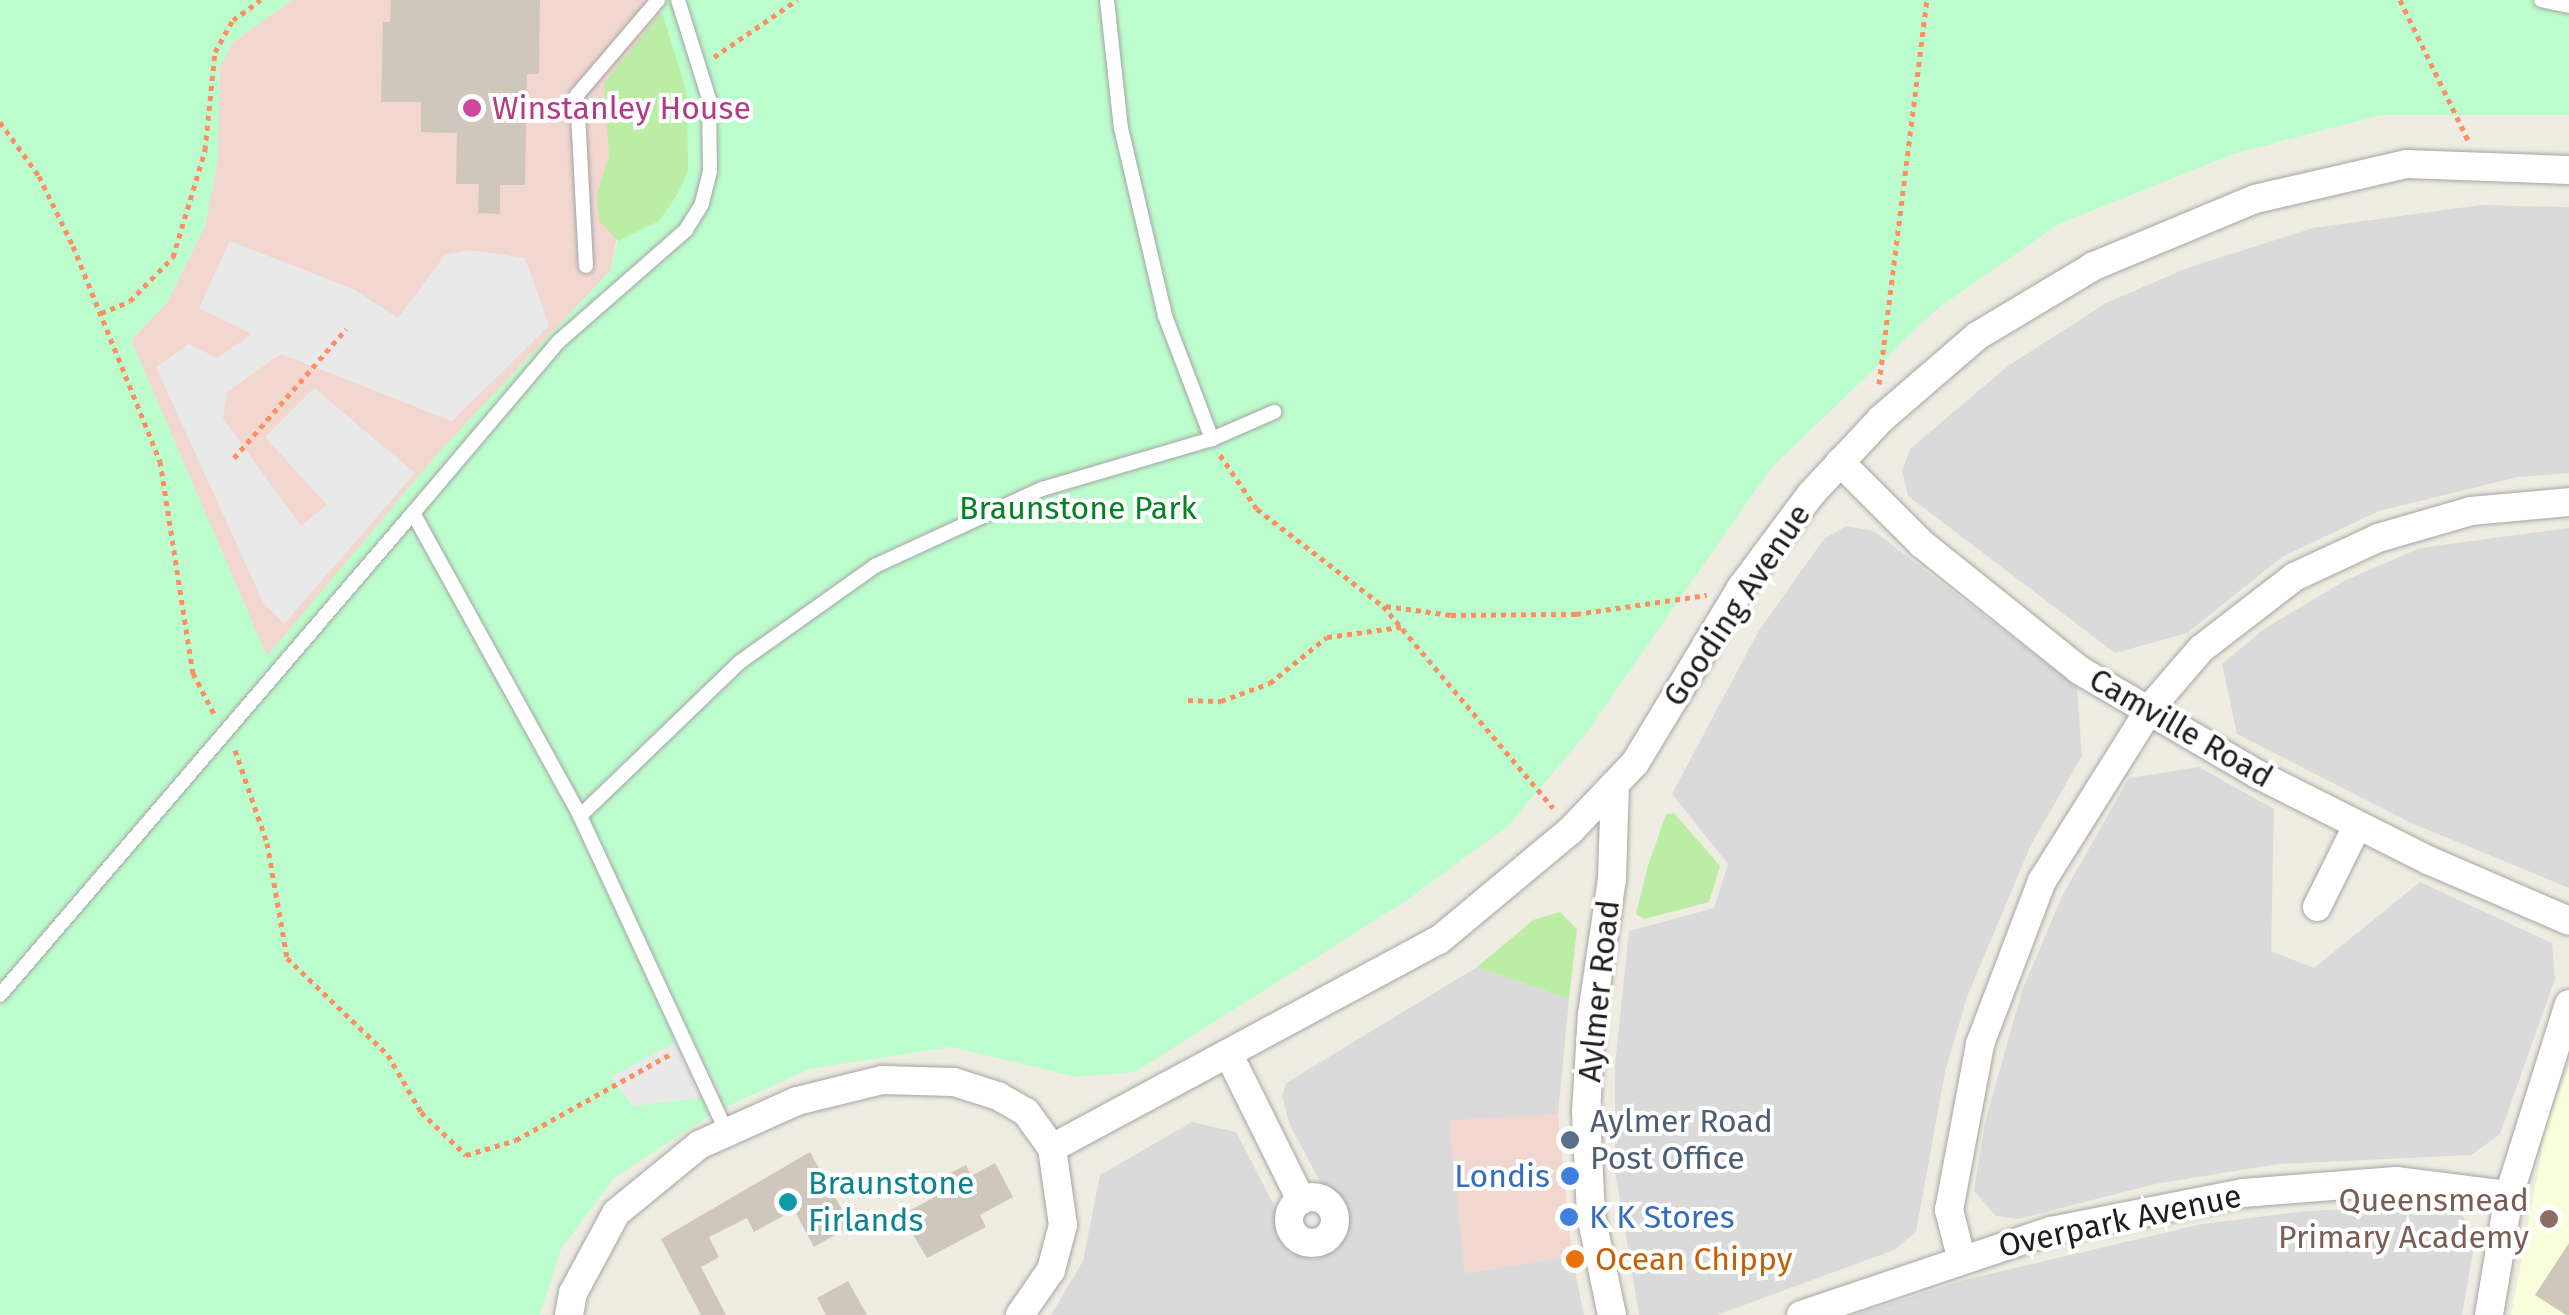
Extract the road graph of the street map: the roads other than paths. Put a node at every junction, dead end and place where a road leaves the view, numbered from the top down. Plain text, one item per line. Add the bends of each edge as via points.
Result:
1 (658, 0) edge
2 (678, 0) edge
3 (1107, 0) edge
4 (2541, 0) edge
5 (2569, 6) edge
6 (2569, 170) edge
7 (586, 266) dead end
8 (1274, 412) dead end
9 (1212, 438) junction
10 (1840, 462) junction
11 (2569, 502) edge
12 (413, 513) junction
13 (2151, 707) junction
14 (1615, 784) junction
15 (580, 816) junction
16 (2357, 826) junction
17 (2317, 907) dead end
18 (2569, 921) edge
19 (0, 995) edge
20 (2569, 1004) edge
21 (1230, 1057) junction
22 (727, 1132) junction
23 (1052, 1148) junction
24 (2508, 1195) junction
25 (1301, 1200) dead end
26 (1961, 1257) junction
27 (569, 1315) edge
28 (1020, 1315) edge
29 (1612, 1315) edge
30 (1801, 1315) edge
31 (2488, 1315) edge

1 - 7 lane via 577,95
2 - 12 lane via 702,64 710,171 686,230 558,341
3 - 9 lane via 1121,128 1160,298
4 - 5 lane
6 - 10 street, Gooding Avenue via 2408,164 2254,199 2094,266 1978,336
8 - 9 lane
9 - 15 lane via 1042,489 875,566 740,662
10 - 13 street, Camville Road via 1996,606 2079,670
10 - 14 street, Gooding Avenue via 1741,588 1635,763
11 - 13 street via 2470,511 2378,538 2294,577 2201,648
12 - 15 lane
12 - 19 lane
13 - 16 street, Camville Road
13 - 26 street via 2042,880 1986,1028 1949,1210
14 - 21 street, Gooding Avenue via 1570,831 1439,940
14 - 29 street, Aylmer Road via 1612,879 1586,1112 1591,1215
15 - 22 lane
16 - 17 street
16 - 18 street, Camville Road
20 - 24 street
21 - 23 street, Gooding Avenue
21 - 25 street
22 - 23 street via 796,1101 882,1080 954,1082 1026,1112
22 - 27 street via 699,1144 616,1213 572,1293
23 - 28 street via 1063,1225 1051,1270
24 - 26 street, Overpark Avenue via 2396,1181 2243,1192 2051,1231
24 - 31 street
26 - 30 street, Overpark Avenue

